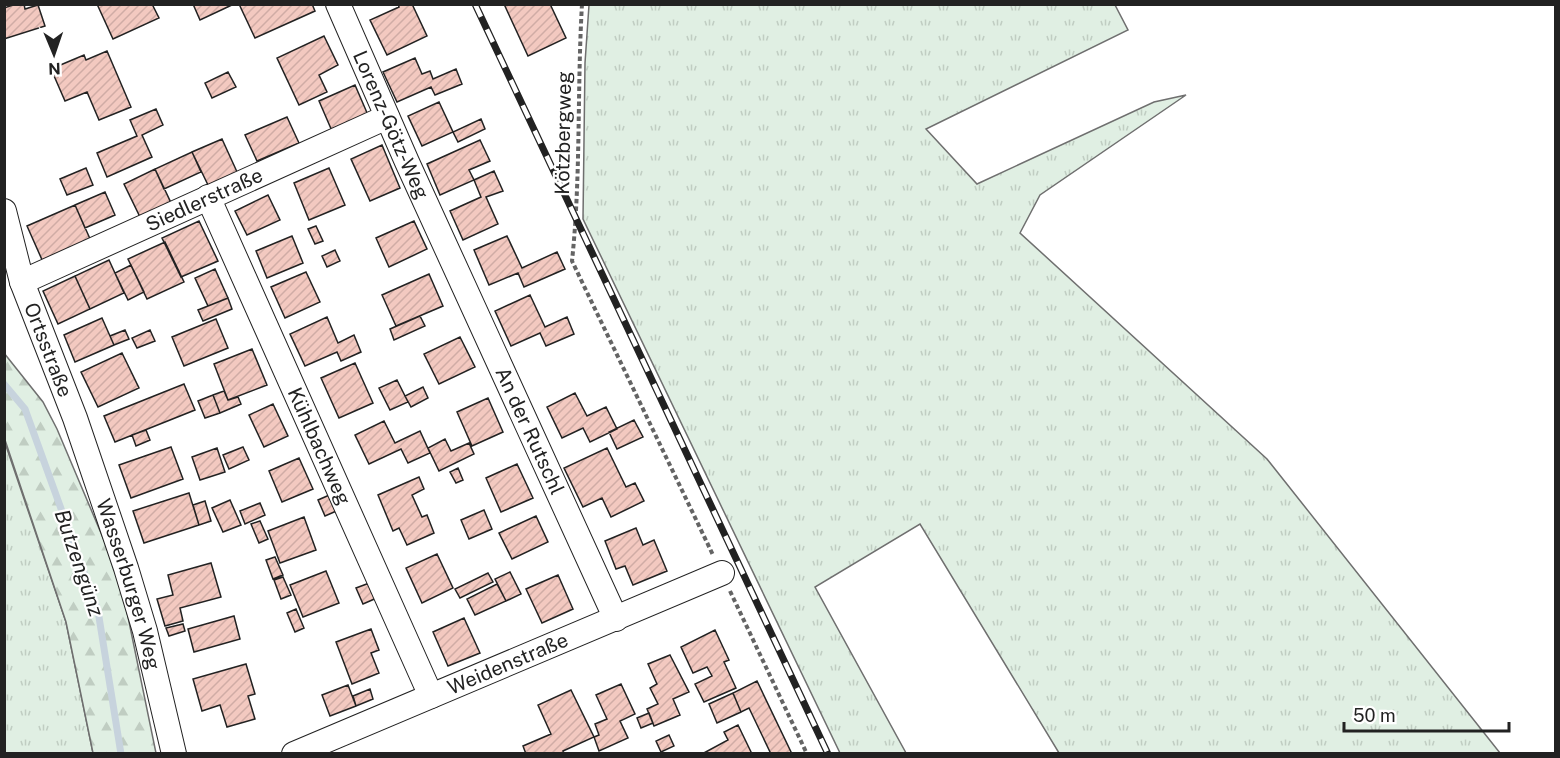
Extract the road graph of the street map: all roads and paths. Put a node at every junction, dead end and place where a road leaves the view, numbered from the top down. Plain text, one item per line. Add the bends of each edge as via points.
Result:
1 (338, 4) edge
2 (582, 4) edge
3 (387, 117) junction
4 (208, 197) junction
5 (4, 211) edge
6 (444, 244) joint
7 (22, 282) junction
8 (75, 418) joint
9 (722, 573) junction
10 (616, 619) junction
11 (431, 696) junction
12 (307, 751) edge
13 (174, 753) edge
14 (807, 753) edge

1 - 3 street, Lorenz-Götz-Weg
2 - 9 path, Kötzbergweg via 572,261
3 - 4 street, Siedlerstraße
3 - 6 street, Lorenz-Götz-Weg
4 - 7 street, Siedlerstraße
4 - 11 street, Kühlbachweg
5 - 7 street, Ortsstraße
6 - 10 street, An der Rutschl
7 - 8 street, Ortsstraße
8 - 13 street, Wasserburger Weg via 146,631
9 - 10 street, Weidenstraße
9 - 14 path
10 - 11 street, Weidenstraße
11 - 12 street, Weidenstraße

